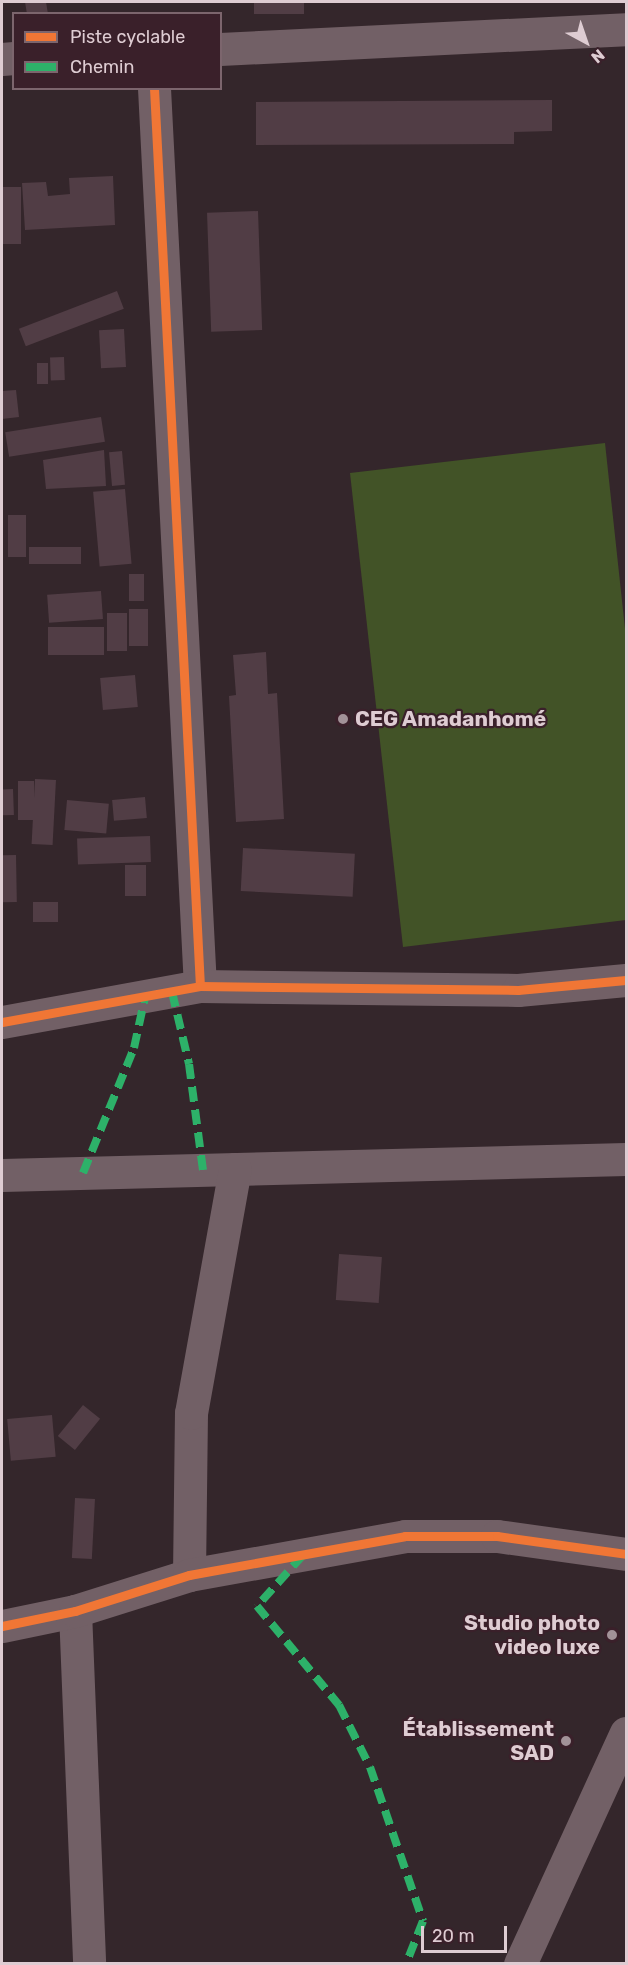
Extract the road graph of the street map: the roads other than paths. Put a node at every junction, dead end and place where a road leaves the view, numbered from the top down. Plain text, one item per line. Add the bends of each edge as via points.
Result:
1 (614, 20) edge
2 (222, 49) edge
3 (154, 90) edge
4 (627, 980) edge
5 (200, 987) junction
6 (2, 1022) edge
7 (627, 1159) edge
8 (235, 1169) junction
9 (2, 1175) edge
10 (627, 1554) edge
11 (189, 1575) junction
12 (75, 1611) junction
13 (2, 1626) edge
14 (627, 1732) edge
15 (89, 1964) edge
16 (520, 1964) edge

1 - 2 street
3 - 5 street
4 - 5 street via 518,990
5 - 6 street
7 - 8 street
8 - 9 street
8 - 11 street via 191,1413
10 - 11 street via 497,1536 405,1536
11 - 12 street
12 - 13 street
12 - 15 street
14 - 16 street

